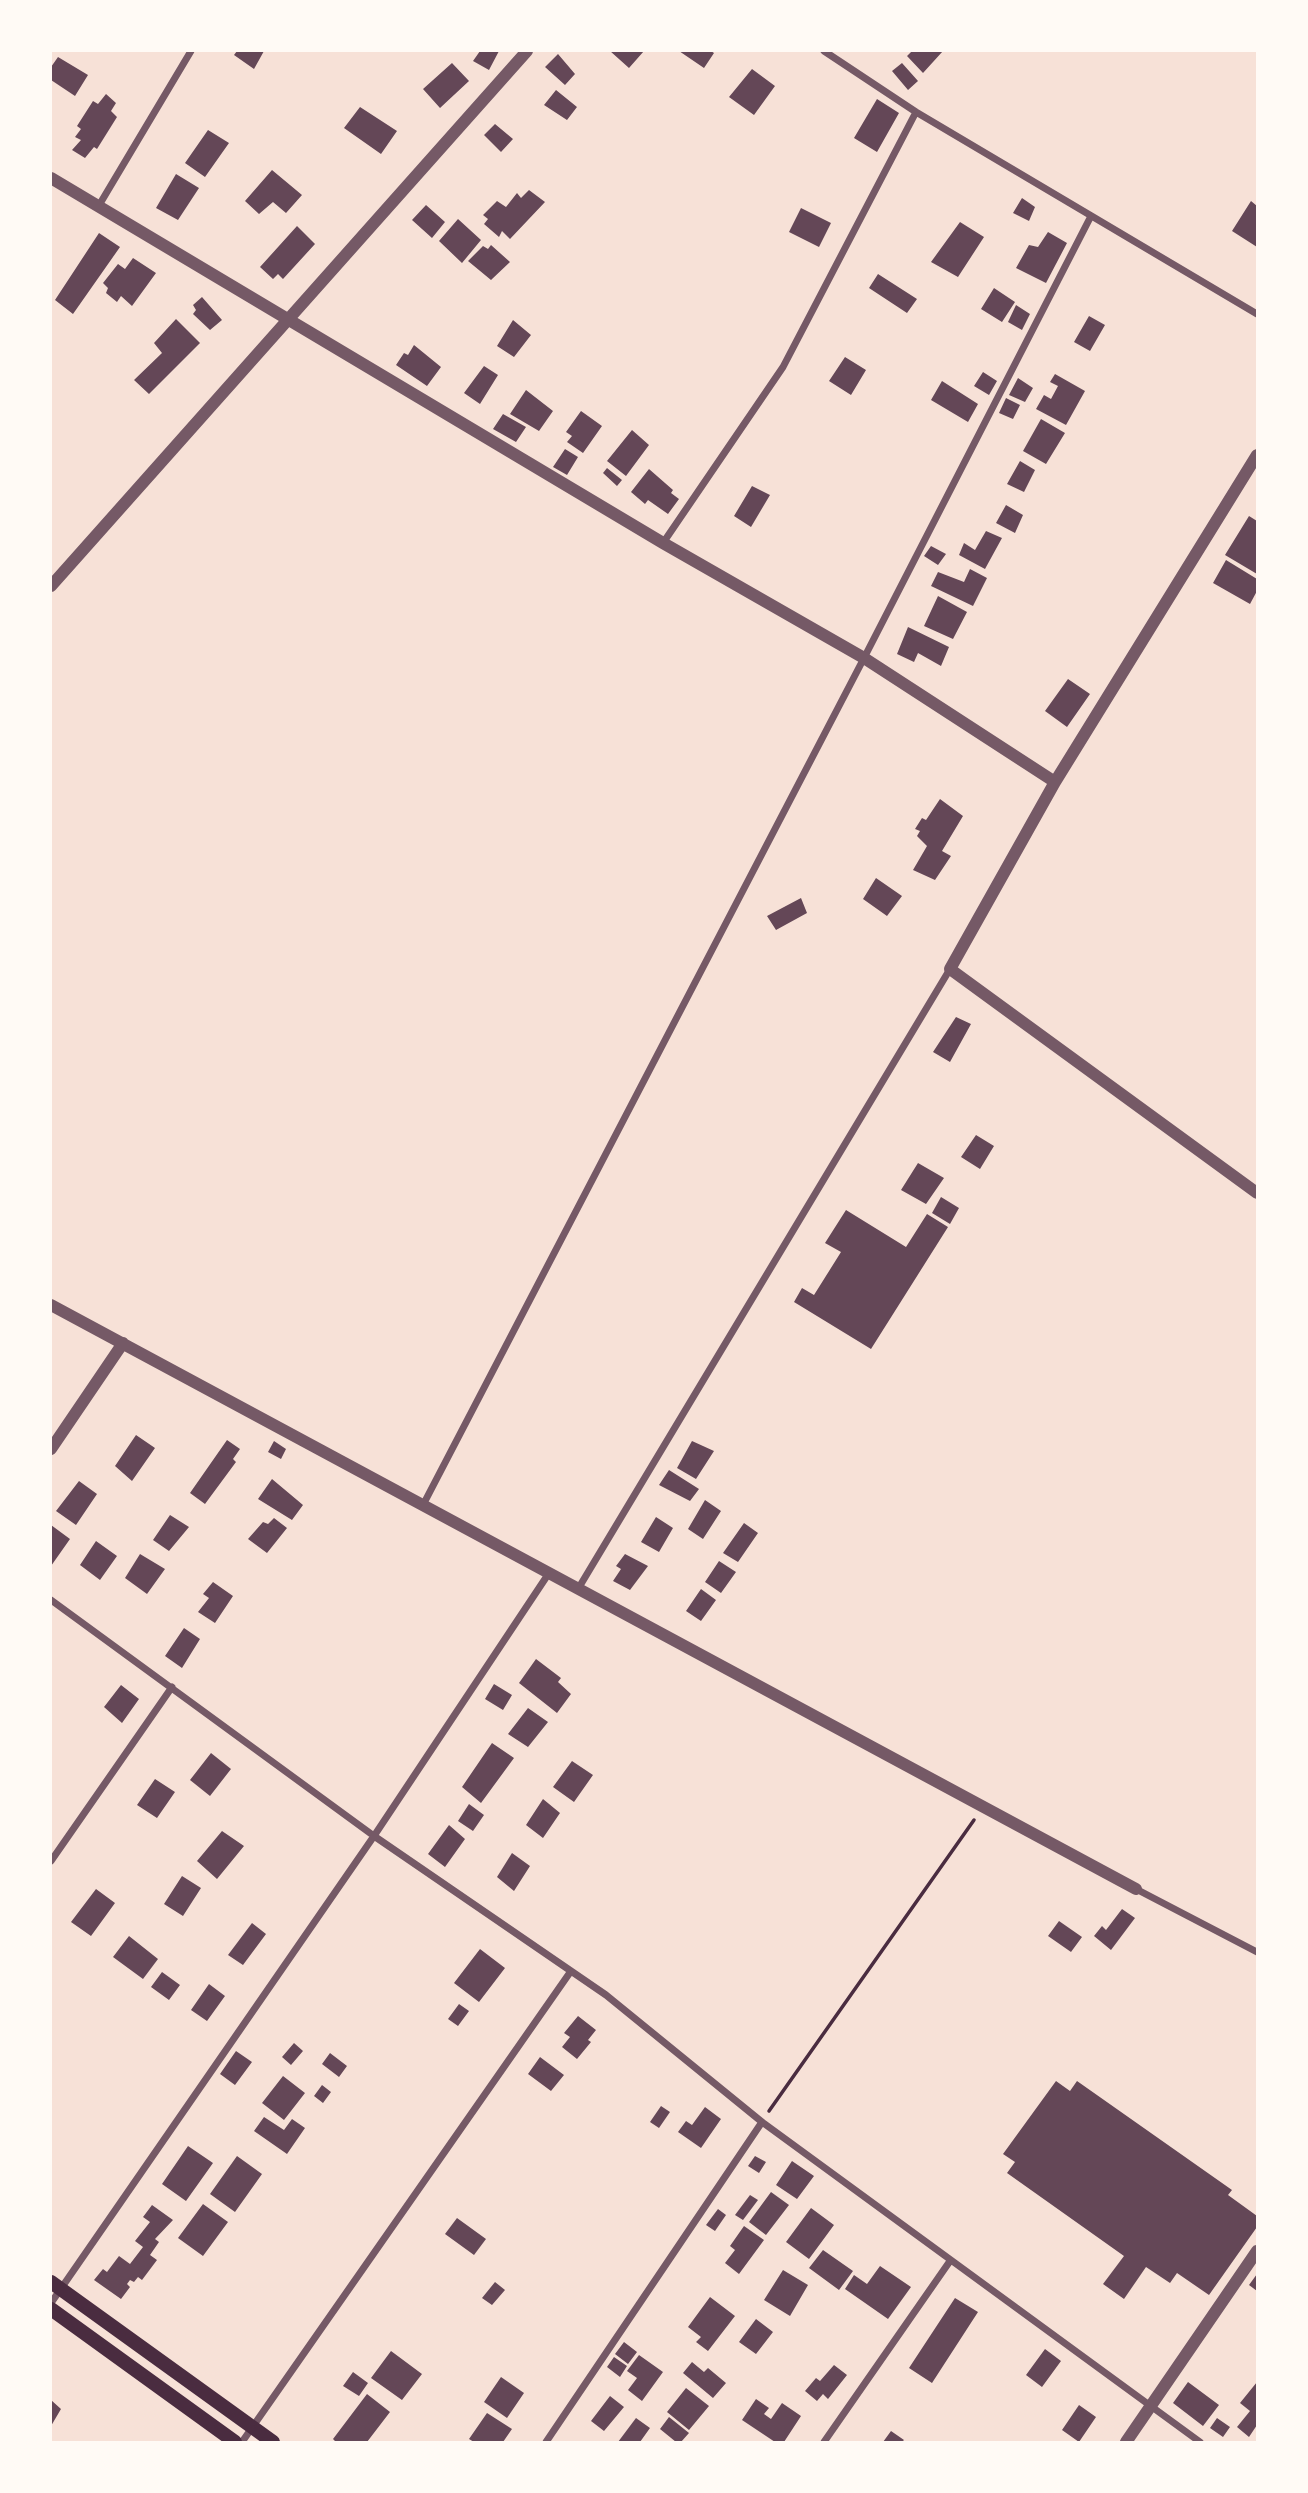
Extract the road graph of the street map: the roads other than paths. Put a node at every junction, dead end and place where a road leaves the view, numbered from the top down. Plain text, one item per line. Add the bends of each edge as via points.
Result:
1 (191, 51) edge
2 (527, 51) edge
3 (824, 51) edge
4 (916, 112) junction
5 (51, 178) edge
6 (99, 207) junction
7 (1091, 216) junction
8 (1257, 314) edge
9 (288, 321) junction
10 (1257, 455) edge
11 (663, 543) junction
12 (51, 586) edge
13 (864, 659) junction
14 (1055, 782) junction
15 (950, 969) junction
16 (1257, 1193) edge
17 (51, 1305) edge
18 (122, 1343) junction
19 (51, 1449) edge
20 (424, 1505) junction
21 (549, 1573) junction
22 (578, 1589) junction
23 (51, 1600) edge
24 (172, 1687) junction
25 (373, 1836) junction
26 (51, 1861) edge
27 (1136, 1889) joint
28 (1257, 1952) edge
29 (571, 1971) junction
30 (762, 2122) junction
31 (1257, 2251) edge
32 (950, 2261) junction
33 (56, 2285) edge
34 (51, 2304) edge
35 (51, 2309) edge
36 (1151, 2406) junction
37 (252, 2427) junction
38 (235, 2442) edge
39 (242, 2442) edge
40 (273, 2442) edge
41 (546, 2442) edge
42 (824, 2442) edge
43 (1126, 2442) edge
44 (1200, 2442) edge

1 - 6 street
2 - 9 street
3 - 4 street
4 - 7 street
4 - 11 street via 783,367
5 - 6 street
6 - 9 street
7 - 8 street
7 - 13 street
9 - 11 street
9 - 12 street
10 - 14 street
11 - 13 street
13 - 14 street
13 - 20 street
14 - 15 street
15 - 16 street
15 - 22 street
17 - 18 street
18 - 19 street
18 - 20 street
20 - 21 street
21 - 22 street
21 - 25 street
22 - 27 street
23 - 24 street
24 - 25 street
24 - 26 street
25 - 29 street
25 - 33 street
27 - 28 street
29 - 30 street
29 - 37 street
30 - 32 street
30 - 41 street
31 - 36 street
32 - 36 street
32 - 42 street
33 - 34 street
33 - 37 main road
35 - 38 main road
36 - 43 street
36 - 44 street
37 - 39 street
37 - 40 main road

